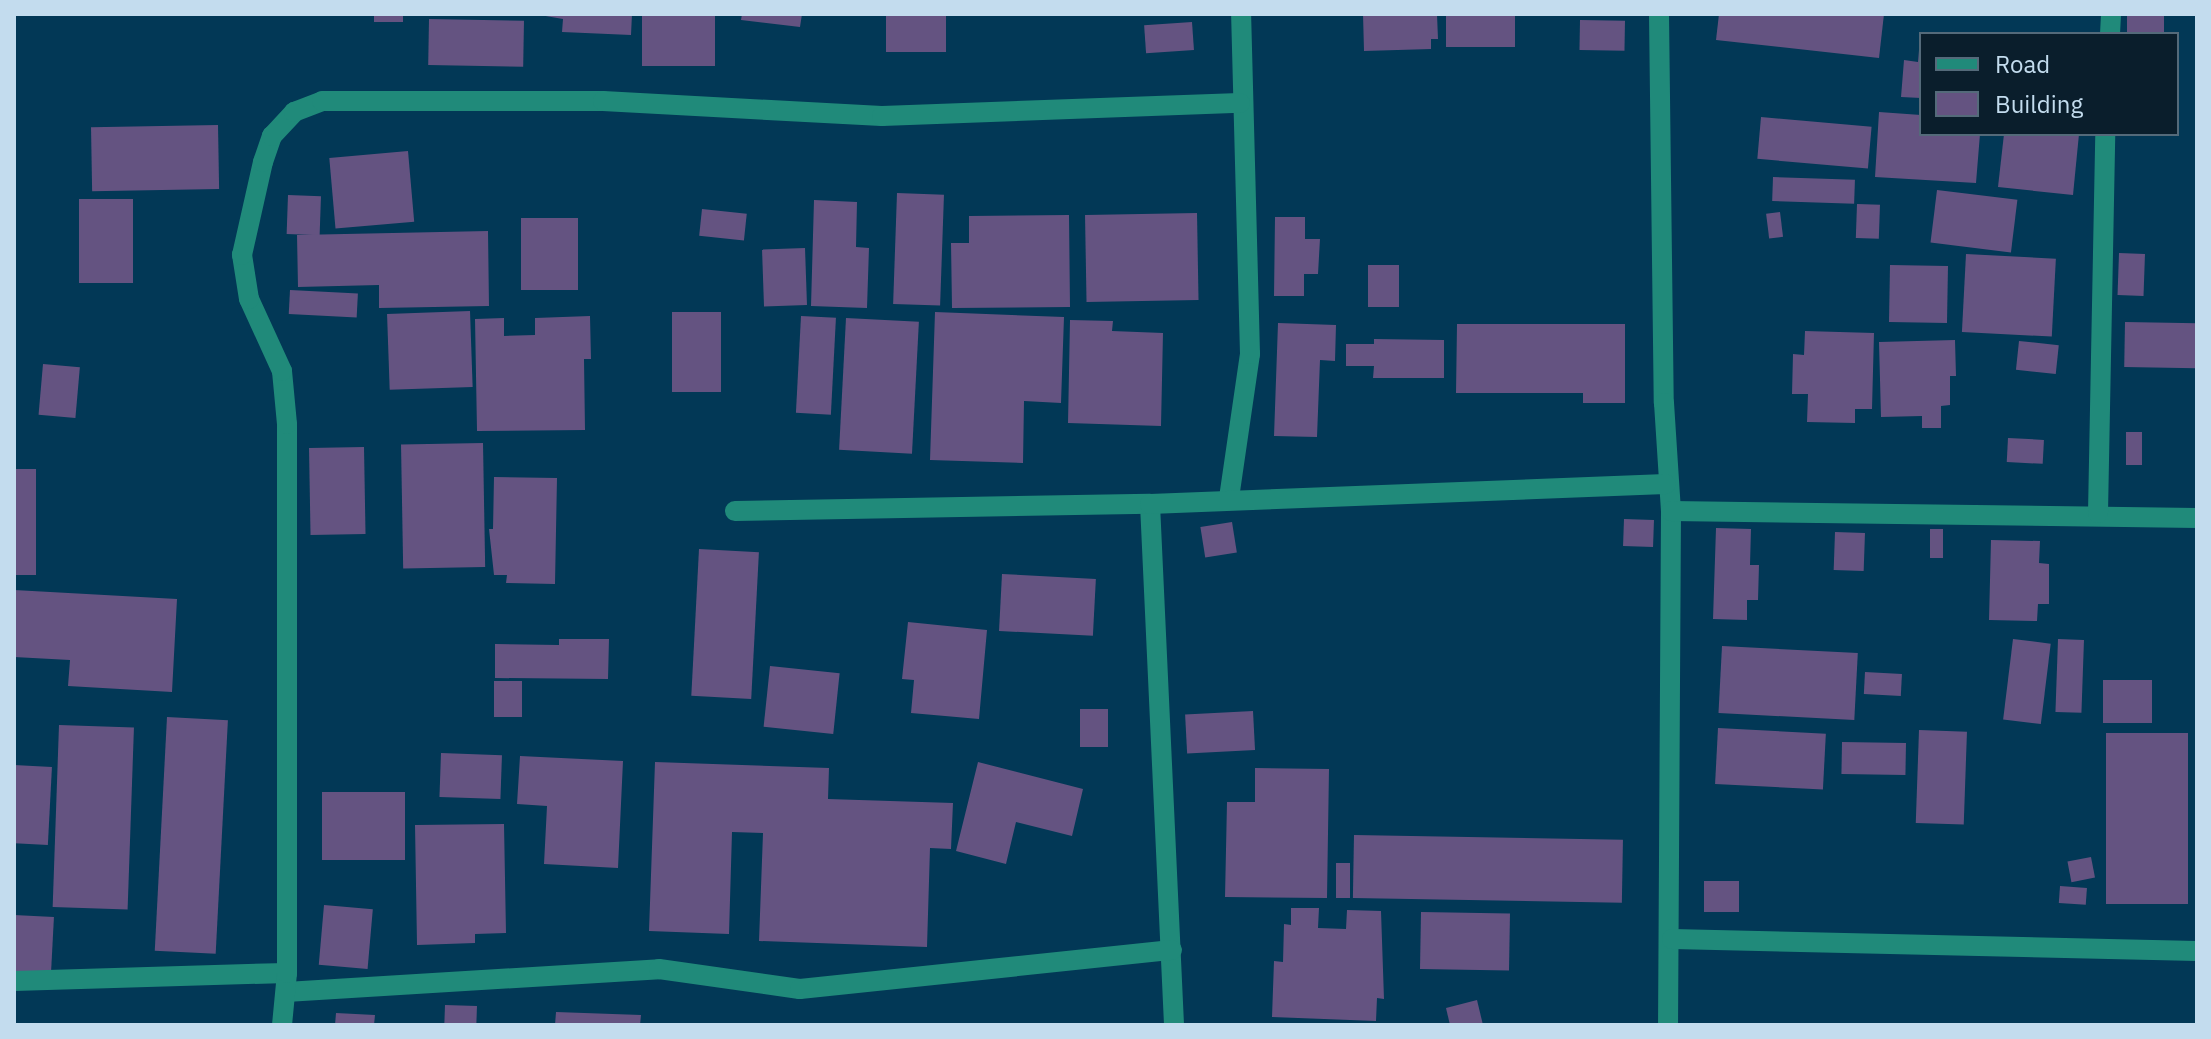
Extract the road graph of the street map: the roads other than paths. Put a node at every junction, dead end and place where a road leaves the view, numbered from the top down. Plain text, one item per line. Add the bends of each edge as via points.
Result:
1 (1241, 14) edge
2 (1659, 14) edge
3 (1240, 103) junction
4 (2105, 136) edge
5 (1666, 484) junction
6 (1229, 498) junction
7 (1150, 504) junction
8 (735, 511) dead end
9 (1671, 511) junction
10 (2098, 513) junction
11 (2197, 518) edge
12 (1672, 939) junction
13 (1172, 950) junction
14 (2197, 951) edge
15 (14, 981) edge
16 (286, 982) junction
17 (282, 1025) edge
18 (1174, 1025) edge
19 (1668, 1025) edge

1 - 3 street
2 - 5 street
3 - 6 street via 1250,354
3 - 16 street via 882,116 603,101 322,101 294,112 268,149 242,255 249,299 282,371 287,424
4 - 10 street
5 - 6 street
5 - 9 street
6 - 7 street
7 - 8 street
7 - 13 street
9 - 10 street
9 - 12 street
10 - 11 street
12 - 14 street
12 - 19 street
13 - 16 street via 800,989 659,969
13 - 18 street
15 - 16 street
16 - 17 street

